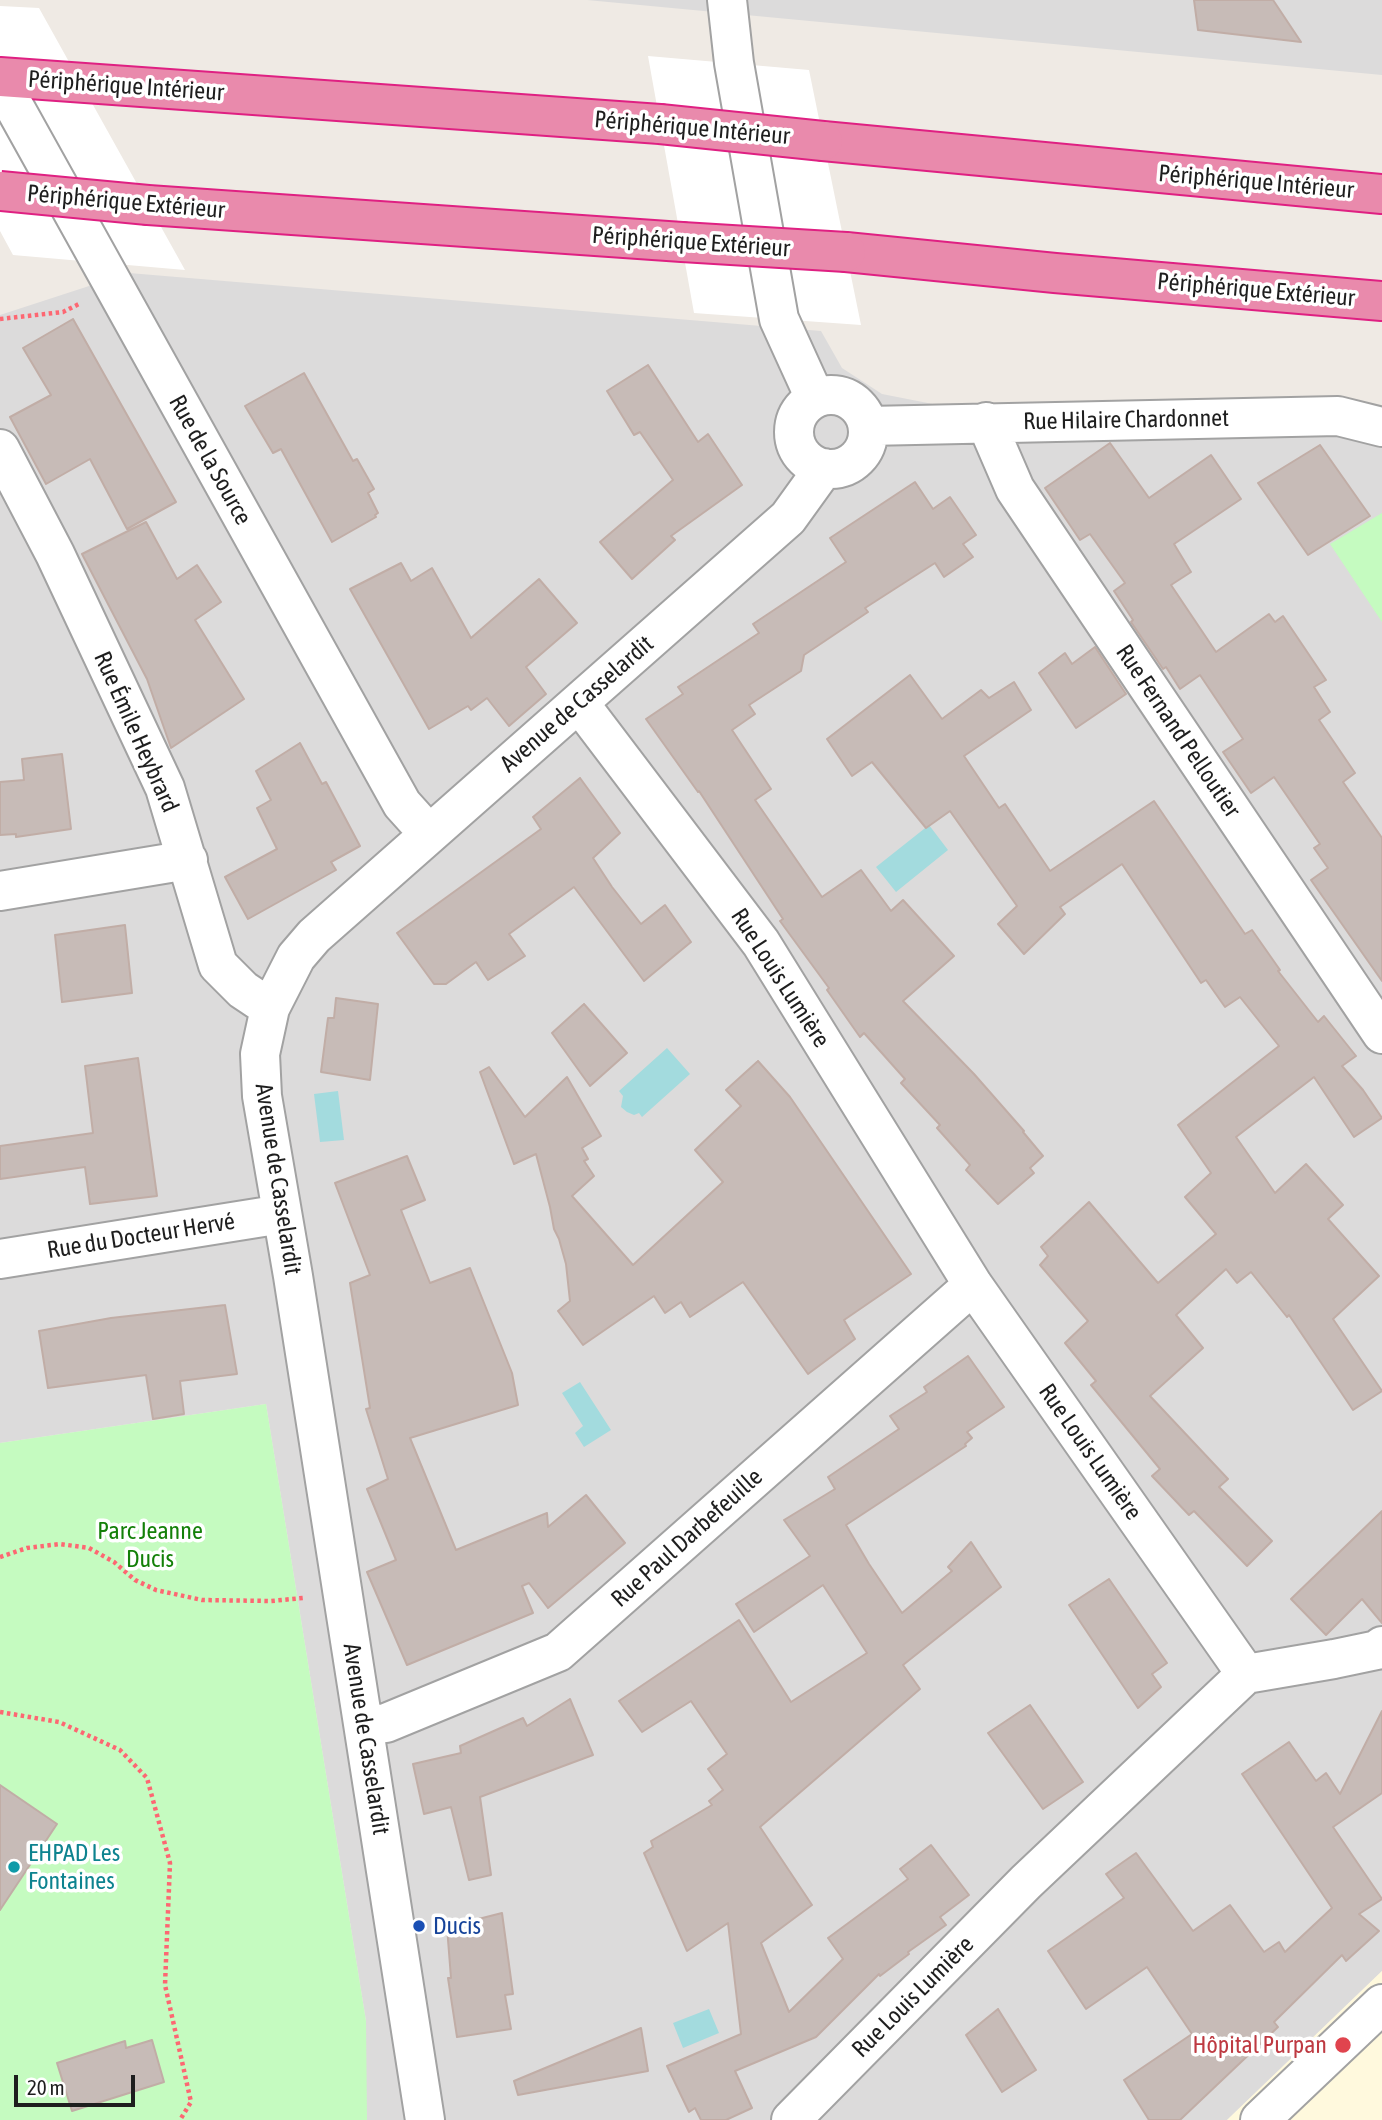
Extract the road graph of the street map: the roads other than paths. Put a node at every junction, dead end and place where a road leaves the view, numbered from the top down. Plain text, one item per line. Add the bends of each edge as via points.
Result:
1 (727, 0) edge
2 (0, 79) edge
3 (0, 191) edge
4 (1382, 194) edge
5 (1382, 301) edge
6 (815, 398) junction
7 (986, 422) junction
8 (868, 426) junction
9 (1382, 427) edge
10 (0, 449) edge
11 (824, 468) junction
12 (579, 703) junction
13 (429, 834) junction
14 (188, 860) junction
15 (0, 891) edge
16 (270, 1008) junction
17 (1382, 1034) edge
18 (282, 1214) junction
19 (0, 1259) edge
20 (973, 1285) junction
21 (1382, 1646) edge
22 (1245, 1674) junction
23 (363, 1726) junction
24 (1382, 2004) edge
25 (425, 2120) edge
26 (791, 2120) edge
27 (1260, 2120) edge

1 - 6 street via 779,319
2 - 4 highway, Périphérique Intérieur, bridge via 660,124
2 - 13 street, Rue de la Source via 402,804
3 - 5 highway, Périphérique Extérieur, bridge via 846,252
6 - 8 street via 829,394 854,403
6 - 11 street via 799,413 794,436 803,457
7 - 8 street, Rue Hilaire Chardonnet
7 - 9 street, Rue Hilaire Chardonnet via 1338,416
7 - 17 street, Rue Fernand Pelloutier via 1015,489
8 - 11 street via 867,440 851,463
10 - 14 street, Rue Émile Heybrard via 55,554 165,788
11 - 12 street, Avenue de Casselardit via 788,518
12 - 13 street, Avenue de Casselardit
12 - 20 street, Rue Louis Lumière via 761,943
13 - 16 street, Avenue de Casselardit via 314,936 296,957
14 - 15 street
14 - 16 street, Rue Émile Heybrard via 218,965
16 - 18 street, Avenue de Casselardit via 260,1054 262,1096
18 - 19 street, Rue du Docteur Hervé
18 - 23 street, Avenue de Casselardit
20 - 22 street, Rue Louis Lumière
20 - 23 street, Rue Paul Darbefeuille via 558,1652 386,1723
21 - 22 street via 1334,1660
22 - 26 street, Rue Louis Lumière via 1026,1882
23 - 25 street, Avenue de Casselardit
24 - 27 street

